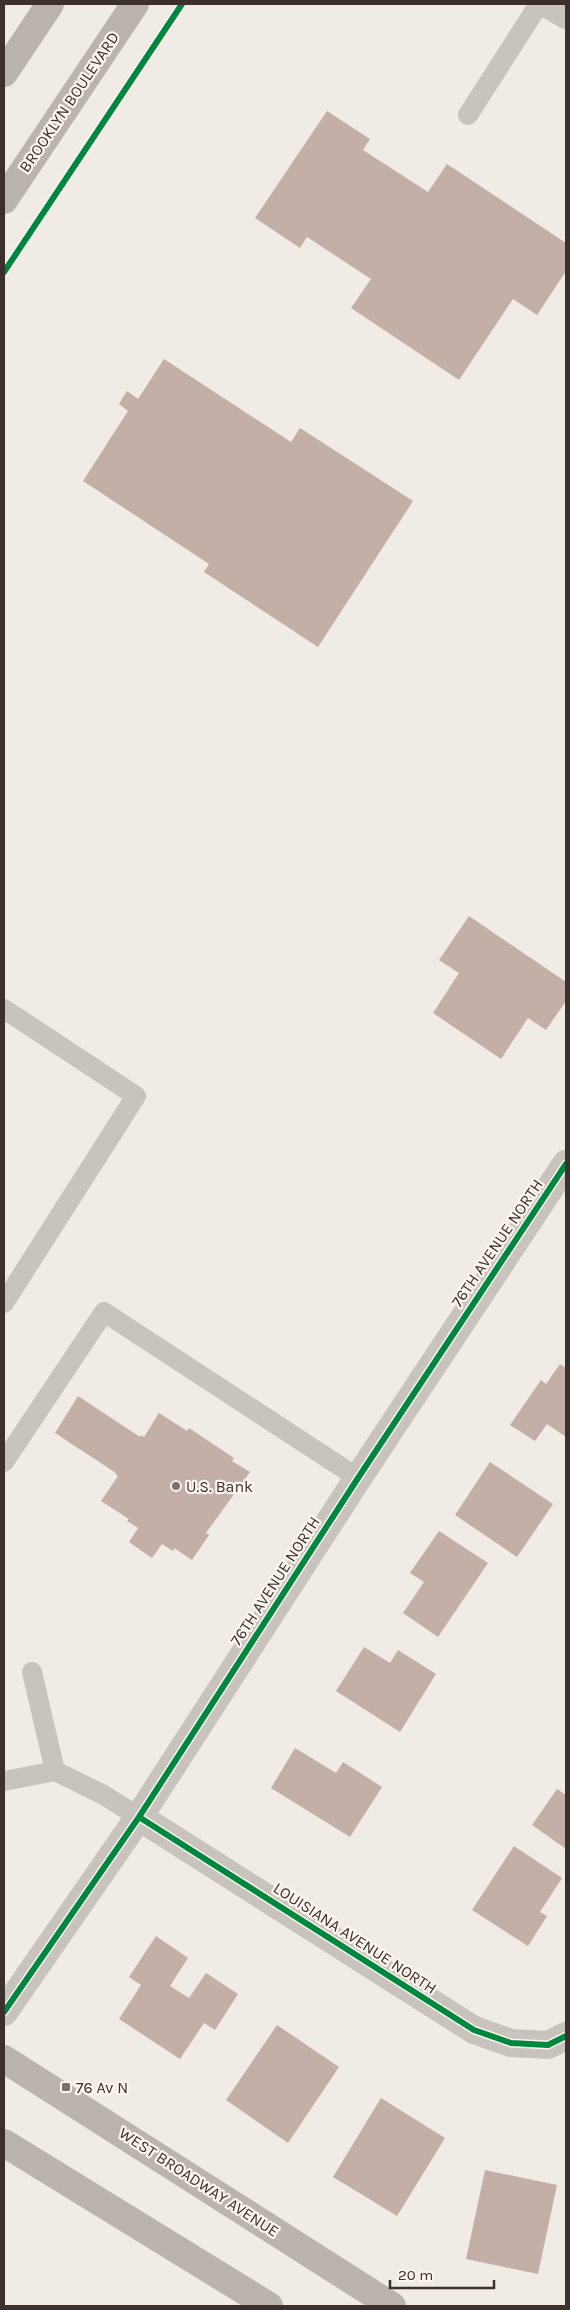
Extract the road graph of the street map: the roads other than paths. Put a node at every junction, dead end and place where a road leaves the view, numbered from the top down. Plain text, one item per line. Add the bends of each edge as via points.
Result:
1 (50, 4) edge
2 (135, 4) edge
3 (539, 4) edge
4 (548, 4) edge
5 (566, 15) edge
6 (4, 74) edge
7 (468, 115) dead end
8 (4, 200) edge
9 (4, 1009) edge
10 (566, 1164) edge
11 (4, 1303) edge
12 (4, 1462) edge
13 (358, 1478) junction
14 (32, 1672) dead end
15 (55, 1771) junction
16 (4, 1781) edge
17 (139, 1817) junction
18 (4, 2012) edge
19 (566, 2036) edge
20 (4, 2059) edge
21 (4, 2143) edge
22 (269, 2306) edge
23 (392, 2306) edge

1 - 6 street
2 - 8 street, BROOKLYN BOULEVARD
3 - 7 lane
4 - 5 street
9 - 11 lane via 136,1096
10 - 13 street, 76TH AVENUE NORTH
12 - 13 lane via 104,1312
13 - 17 street, 76TH AVENUE NORTH
14 - 15 lane
15 - 16 lane
15 - 17 lane
17 - 18 street, 76TH AVENUE NORTH
17 - 19 street, LOUISIANA AVENUE NORTH via 474,2030 511,2043 548,2045
20 - 23 street, WEST BROADWAY AVENUE
21 - 22 street

